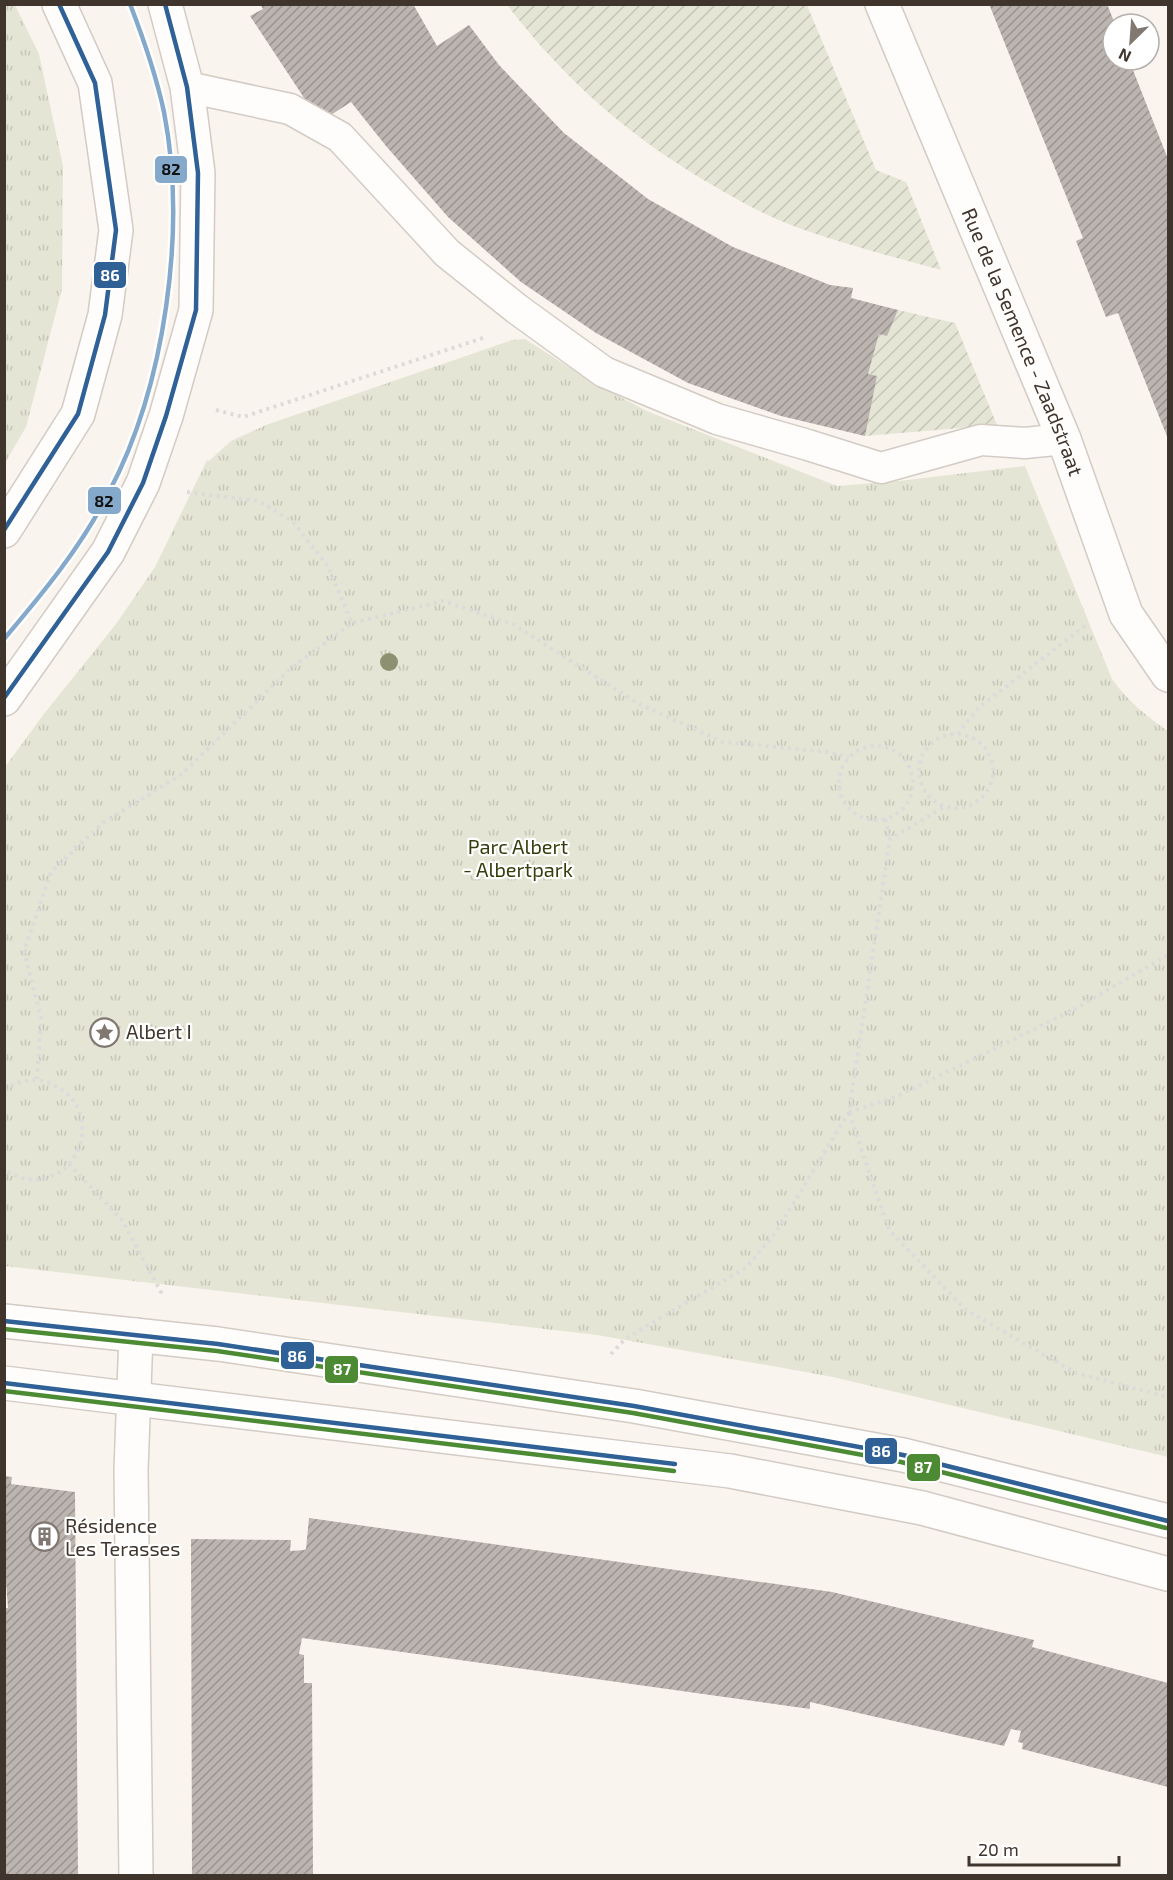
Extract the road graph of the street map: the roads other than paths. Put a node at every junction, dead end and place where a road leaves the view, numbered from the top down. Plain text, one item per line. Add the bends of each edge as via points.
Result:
1 (59, 4) edge
2 (165, 4) edge
3 (882, 4) edge
4 (187, 87) junction
5 (1064, 439) junction
6 (4, 531) edge
7 (1168, 675) edge
8 (4, 699) edge
9 (4, 1321) edge
10 (136, 1335) junction
11 (4, 1383) edge
12 (133, 1397) junction
13 (1168, 1521) edge
14 (1168, 1574) edge
15 (136, 1875) edge

1 - 6 street via 95,83 116,230 105,315 78,414
2 - 4 street
3 - 5 street, Rue de la Semence - Zaadstraat
4 - 5 lane via 290,109 340,137 447,253 517,309 604,372 717,419 881,468 981,440 1025,443
4 - 8 street via 198,173 196,310 166,417 143,483 108,552
5 - 7 street, Rue de la Semence - Zaadstraat via 1126,614
9 - 10 street
10 - 12 street
10 - 13 street via 646,1408 903,1455
11 - 12 street
12 - 14 street via 730,1471 922,1508
12 - 15 street

